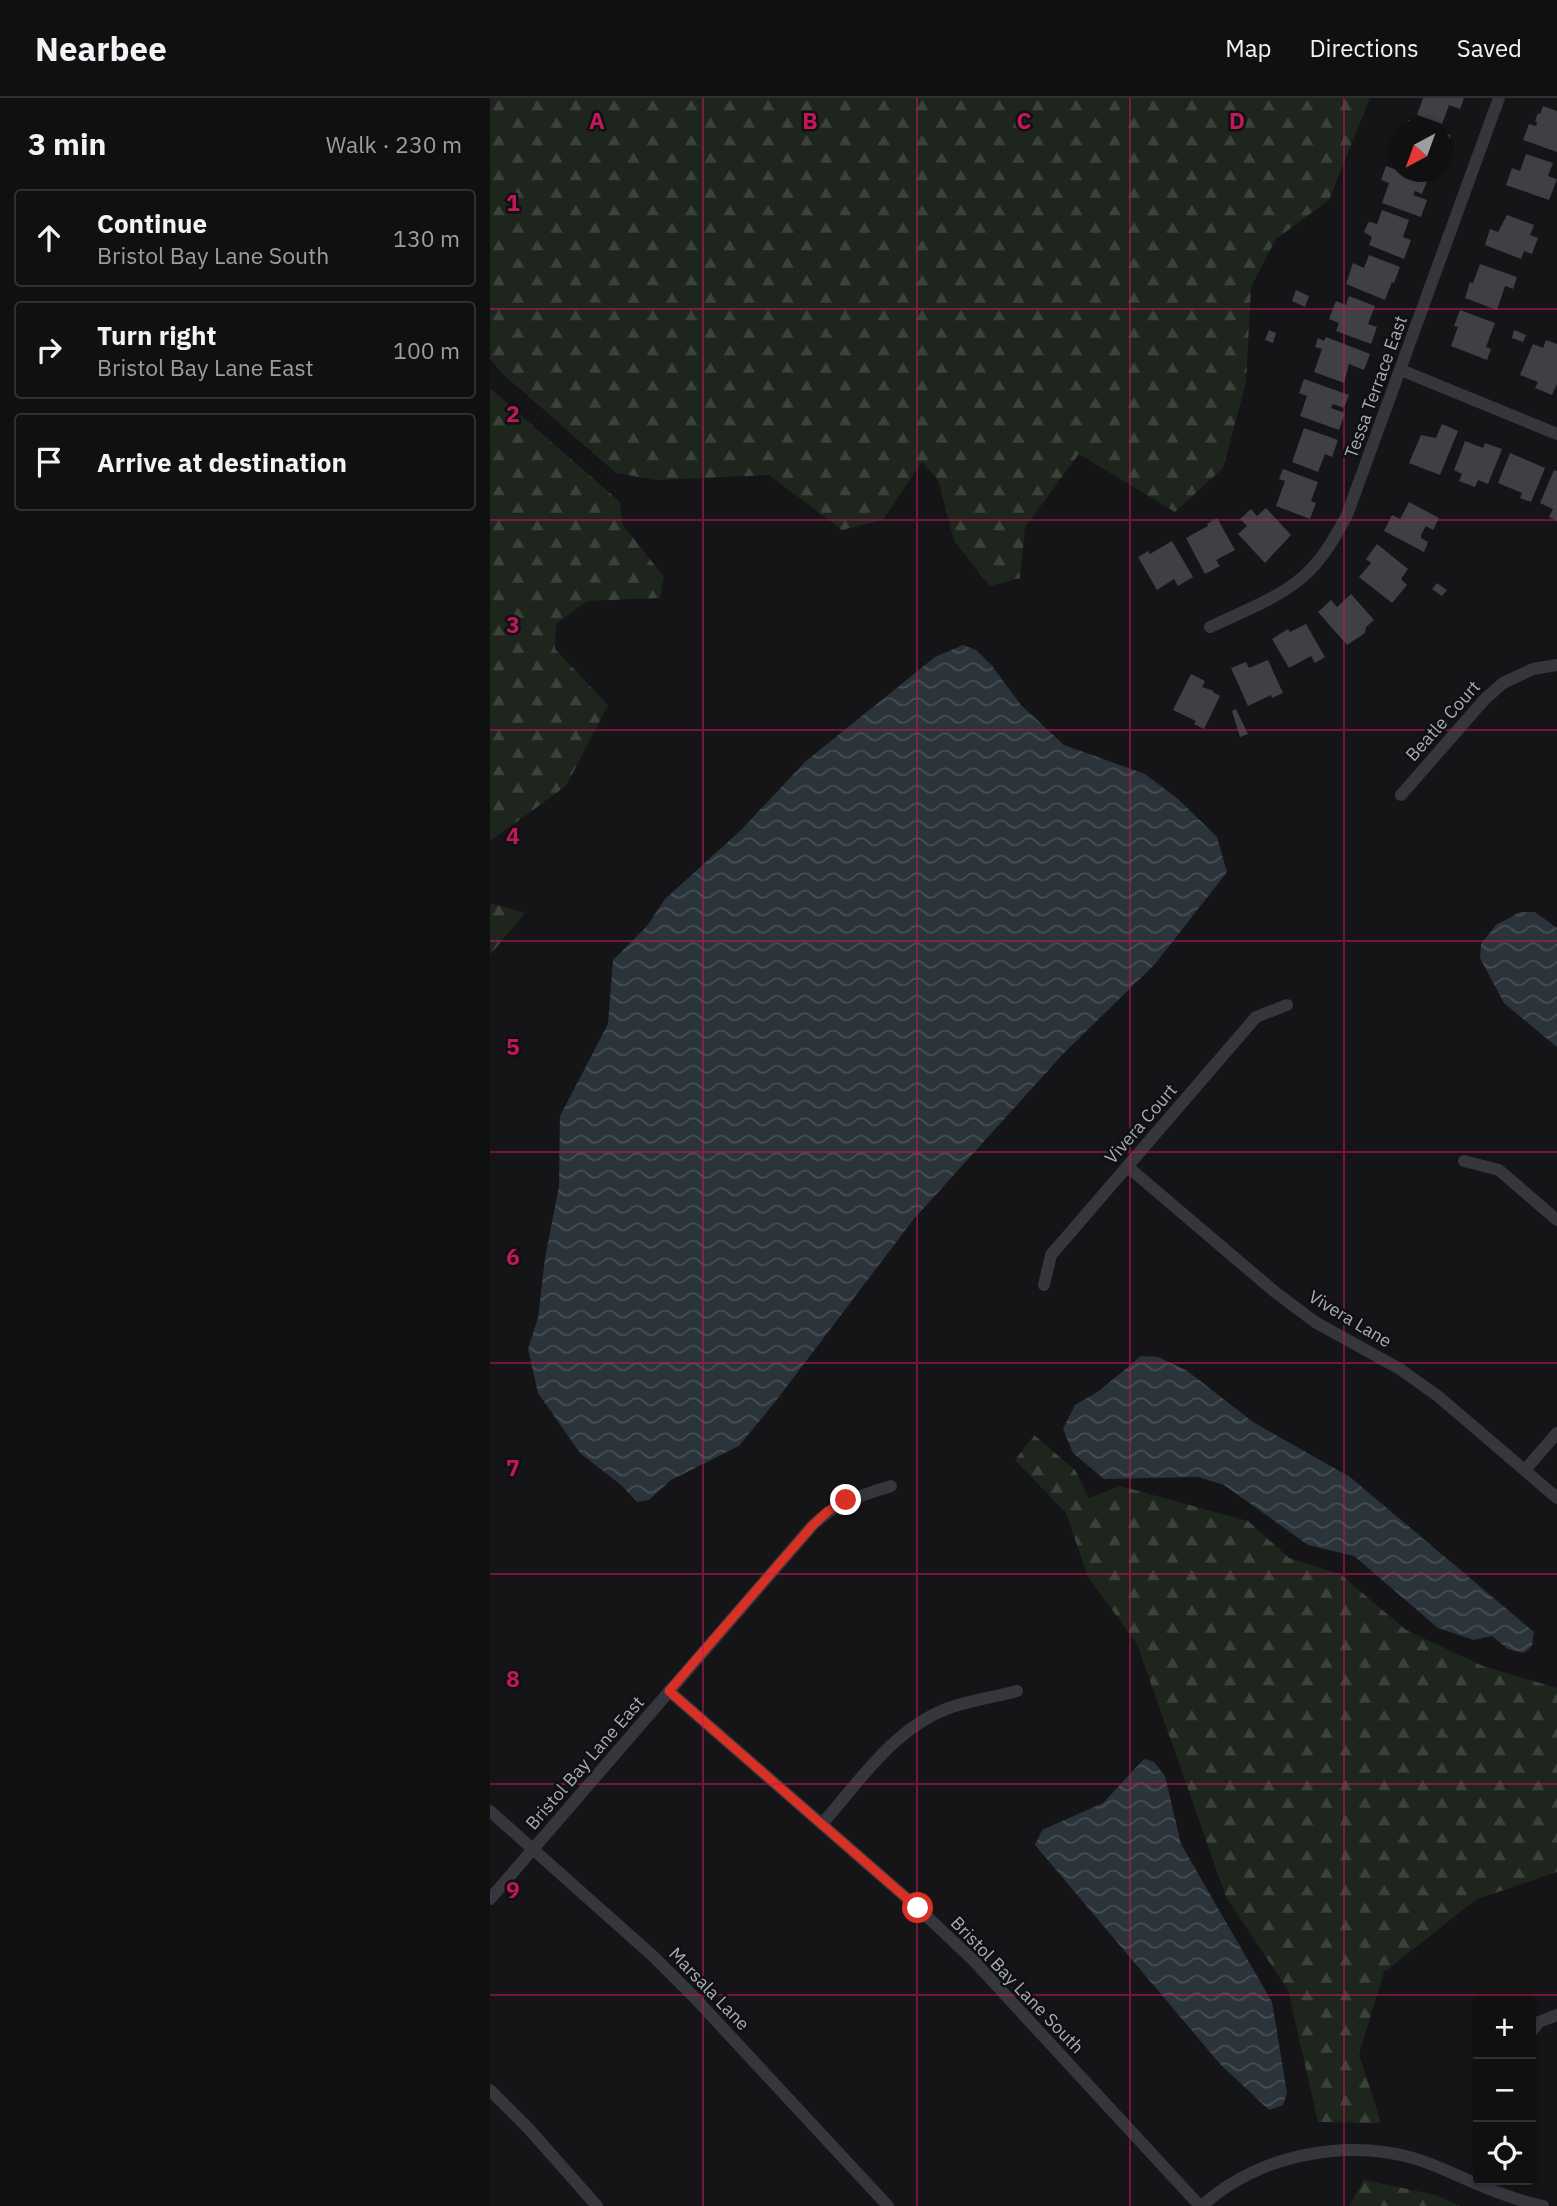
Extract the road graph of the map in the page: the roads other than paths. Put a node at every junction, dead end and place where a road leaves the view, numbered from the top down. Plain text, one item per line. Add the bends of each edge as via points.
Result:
1 (1499, 98) edge
2 (1401, 370) junction
3 (1557, 435) edge
4 (1210, 627) dead end
5 (1557, 666) edge
6 (1401, 795) dead end
7 (1287, 1005) dead end
8 (1464, 1161) dead end
9 (1128, 1167) junction
10 (1557, 1220) edge
11 (1044, 1285) dead end
12 (1557, 1433) edge
13 (1525, 1470) junction
14 (891, 1486) dead end
15 (1557, 1498) edge
16 (669, 1691) junction
17 (1017, 1691) dead end
18 (490, 1811) edge
19 (822, 1824) junction
20 (534, 1849) junction
21 (490, 1899) edge
22 (1557, 2015) edge
23 (1536, 2026) edge
24 (490, 2090) edge
25 (597, 2206) edge
26 (888, 2206) edge
27 (1200, 2206) edge
28 (1544, 2206) edge

1 - 2 street, Tessa Terrace East
2 - 3 street
2 - 4 street, Tessa Terrace East via 1347,515 1331,545 1309,572 1284,590
5 - 6 street, Beatle Court via 1534,668 1503,683
7 - 9 street, Vivera Court via 1256,1017
8 - 10 street via 1499,1170
9 - 11 street, Vivera Court via 1051,1255
9 - 13 street, Vivera Lane via 1275,1292 1315,1322 1430,1390
12 - 13 street
13 - 15 street, Vivera Lane
14 - 16 street, Bristol Bay Lane East via 846,1500 828,1511
16 - 19 street, Bristol Bay Lane South
16 - 20 street, Bristol Bay Lane East
17 - 19 street via 949,1708 920,1722 895,1741
18 - 20 street, Marsala Lane
19 - 27 street, Bristol Bay Lane South via 973,1960
20 - 21 street, Bristol Bay Lane East
20 - 26 street, Marsala Lane via 694,1997
22 - 23 street
24 - 25 street
27 - 28 street via 1262,2168 1301,2155 1347,2150 1394,2153

